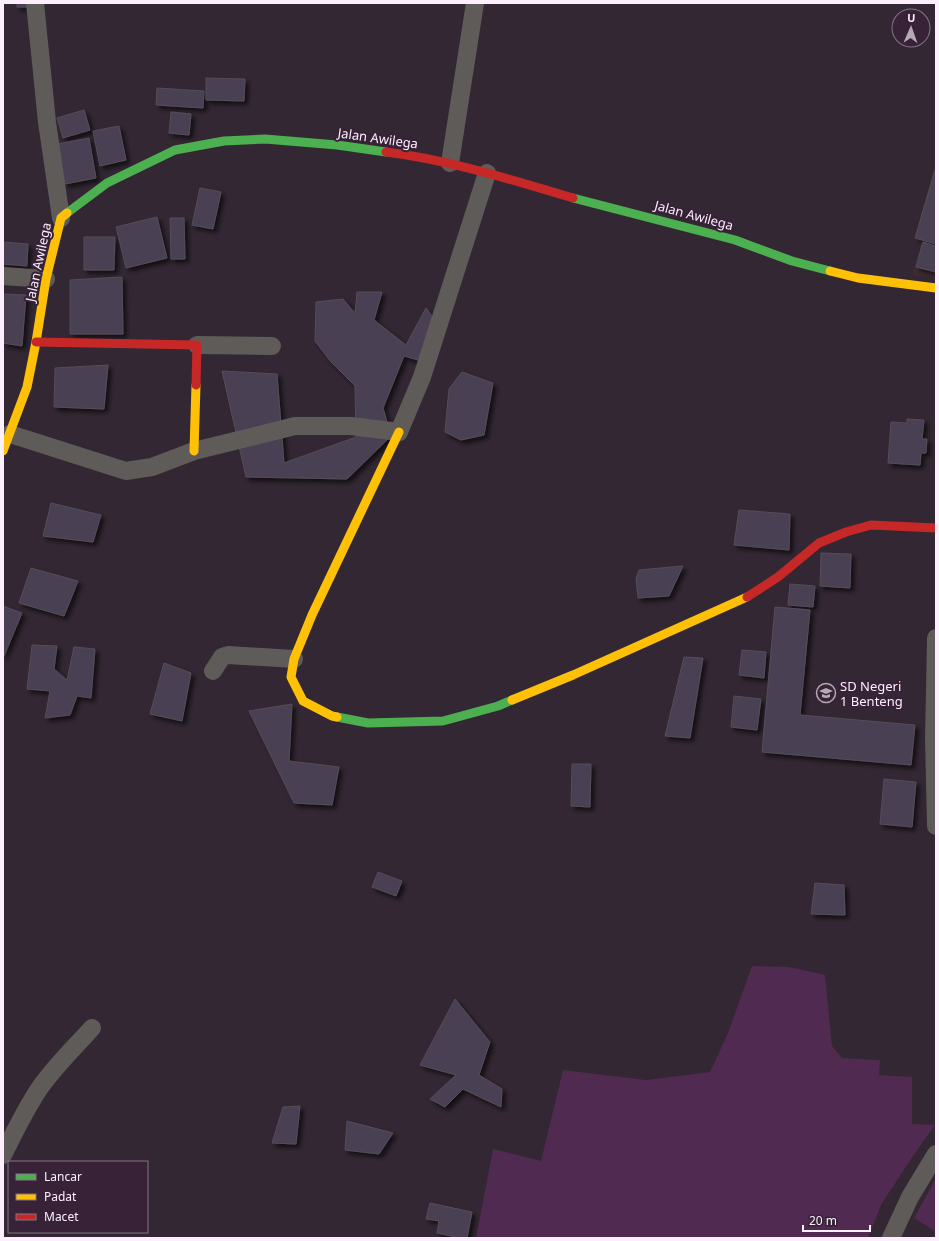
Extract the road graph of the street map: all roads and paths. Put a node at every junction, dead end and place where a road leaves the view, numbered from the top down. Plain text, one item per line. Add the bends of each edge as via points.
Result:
1 (35, 3) edge
2 (475, 3) edge
3 (450, 163) junction
4 (487, 172) junction
5 (61, 218) junction
6 (3, 276) edge
7 (46, 279) junction
8 (936, 288) edge
9 (36, 342) junction
10 (197, 346) junction
11 (272, 346) dead end
12 (399, 432) junction
13 (10, 434) junction
14 (194, 451) junction
15 (3, 452) edge
16 (936, 528) edge
17 (936, 638) edge
18 (294, 659) junction
19 (213, 671) dead end
20 (936, 826) edge
21 (92, 1028) dead end
22 (936, 1154) edge
23 (3, 1155) edge
24 (891, 1238) edge

1 - 5 street via 47,122
2 - 3 street
3 - 4 street, Jalan Awilega
3 - 5 street, Jalan Awilega via 337,144 265,139 224,141 174,150 107,184
4 - 8 street, Jalan Awilega via 596,204 666,220 829,271 858,278
4 - 12 street via 422,377
5 - 7 street, Jalan Awilega
6 - 7 street
7 - 9 street, Jalan Awilega
9 - 10 street
9 - 13 street, Jalan Awilega via 27,387
10 - 11 street
10 - 14 street
12 - 14 street via 351,426 295,426
12 - 18 street via 312,615
13 - 14 street via 126,471 152,467
13 - 15 street, Jalan Awilega
16 - 18 street via 871,525 846,532 819,543 752,595 498,706 443,721 368,723 332,716 304,701 291,676
17 - 20 street
18 - 19 street via 228,654 222,657
21 - 23 street via 39,1088
22 - 24 street via 910,1197

